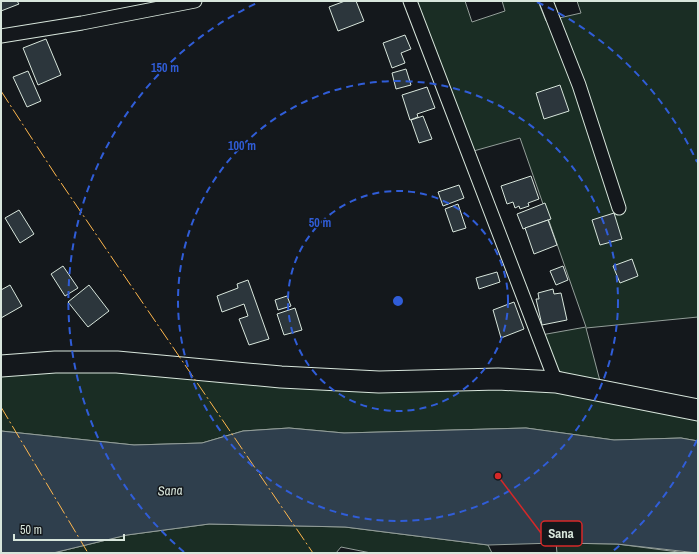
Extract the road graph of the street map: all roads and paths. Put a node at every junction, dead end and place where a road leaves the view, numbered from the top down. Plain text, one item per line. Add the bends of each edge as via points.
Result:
1 (195, 1) edge
2 (410, 1) edge
3 (546, 1) edge
4 (1, 36) edge
5 (618, 208) dead end
6 (1, 366) edge
7 (556, 382) junction
8 (698, 410) edge

1 - 4 street via 82,24
2 - 7 street
3 - 5 street via 579,85
6 - 7 main road via 55,362 117,362 281,377 379,382 498,379
7 - 8 main road

